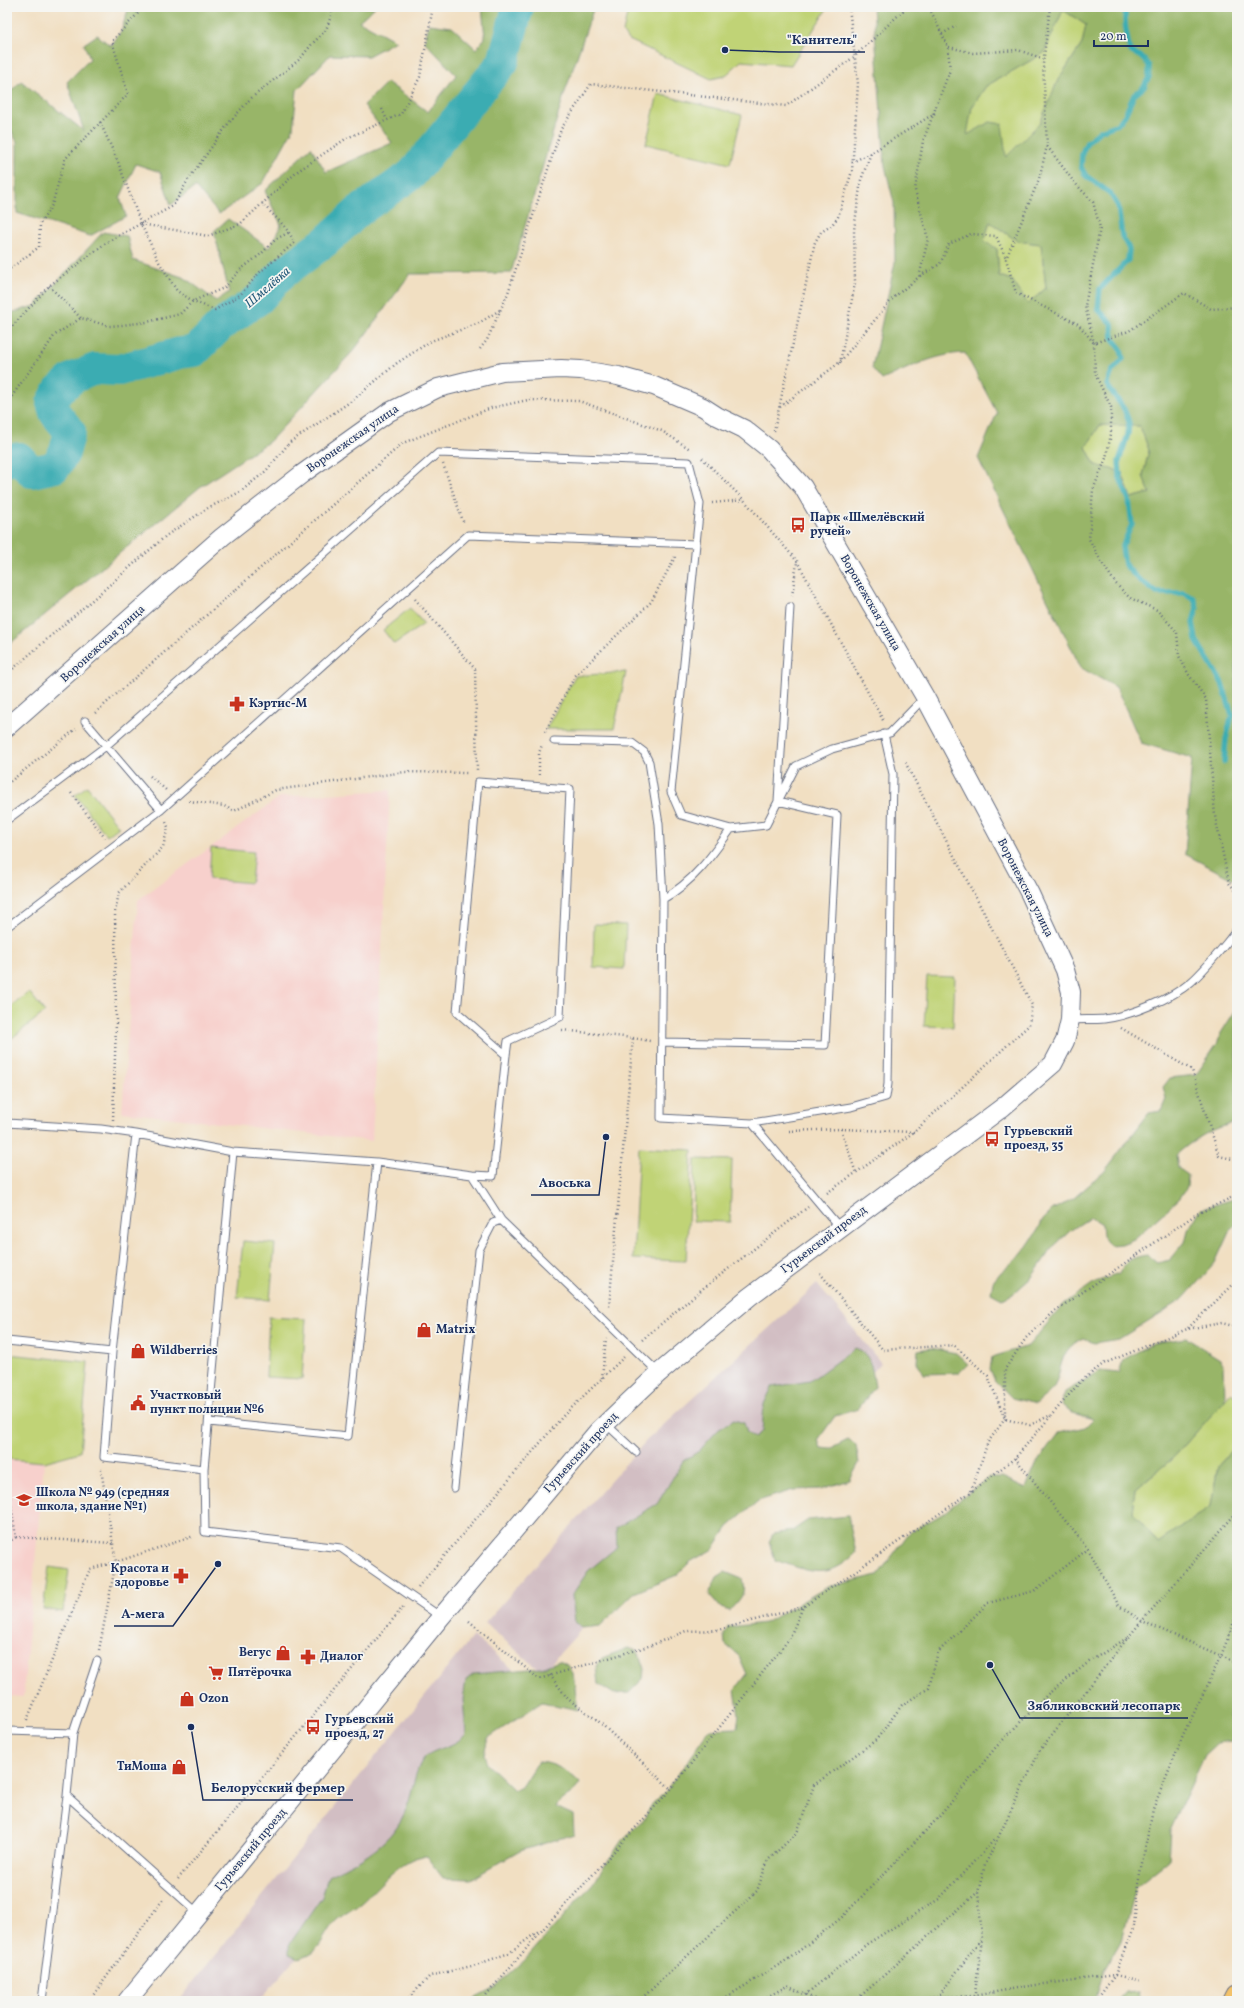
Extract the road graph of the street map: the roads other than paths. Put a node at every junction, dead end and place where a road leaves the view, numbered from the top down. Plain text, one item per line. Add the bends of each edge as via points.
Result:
1 (696, 544) junction
2 (790, 607) road end
3 (925, 697) junction
4 (85, 721) road end
5 (7, 727) edge
6 (887, 733) junction
7 (554, 740) dead end
8 (106, 746) junction
9 (778, 801) junction
10 (161, 810) junction
11 (7, 820) edge
12 (732, 829) junction
13 (663, 899) junction
14 (7, 927) edge
15 (1237, 930) edge
16 (1066, 970) joint
17 (1070, 1020) junction
18 (662, 1042) junction
19 (506, 1054) junction
20 (7, 1123) edge
21 (752, 1123) junction
22 (136, 1134) junction
23 (233, 1152) junction
24 (377, 1162) junction
25 (472, 1175) junction
26 (500, 1220) junction
27 (840, 1228) junction
28 (7, 1341) edge
29 (112, 1352) junction
30 (659, 1373) junction
31 (209, 1422) junction
32 (606, 1424) junction
33 (636, 1452) dead end
34 (204, 1469) junction
35 (454, 1488) dead end
36 (441, 1617) junction
37 (97, 1661) road end
38 (7, 1731) edge
39 (73, 1733) junction
40 (67, 1796) junction
41 (198, 1913) junction
42 (1237, 1995) edge
43 (42, 2001) edge
44 (128, 2001) edge
45 (1234, 2001) edge

1 - 8 lane via 700,504 689,462 438,453
1 - 10 lane via 468,536
1 - 12 lane via 671,792 681,815
2 - 9 lane
3 - 5 street, Воронежская улица via 803,487 769,449 744,429 703,407 654,386 618,376 561,369 484,375 438,388 389,412 302,474 222,537
3 - 6 lane
3 - 16 street, Воронежская улица via 1030,894
4 - 8 lane
6 - 9 lane via 832,749 796,766
6 - 21 lane via 893,774 886,1097 850,1107
7 - 13 lane via 632,743 644,752 649,762 659,824
8 - 10 lane
8 - 11 lane
9 - 12 lane via 766,825
9 - 18 lane via 837,815 825,1045
10 - 14 lane
12 - 13 lane via 704,866 679,890
13 - 18 lane
15 - 17 lane via 1206,968 1190,983 1164,998 1136,1011 1105,1019
16 - 17 street, Гурьевский проезд via 1071,992
17 - 27 street, Гурьевский проезд via 1065,1041 1053,1064 1003,1107
18 - 21 lane via 661,1118
19 - 19 lane via 457,1012 478,782 570,789 560,1017 508,1041
19 - 25 lane via 494,1176
20 - 22 lane
21 - 27 lane
22 - 23 lane
22 - 29 lane
23 - 24 lane
23 - 31 lane
24 - 25 lane
24 - 31 lane via 348,1436
25 - 26 lane
26 - 30 lane
26 - 35 lane via 493,1223 479,1250
27 - 30 street, Гурьевский проезд via 749,1296
28 - 29 lane
29 - 34 lane via 104,1457
30 - 32 street, Гурьевский проезд
31 - 34 lane
32 - 33 lane
32 - 36 street, Гурьевский проезд
34 - 36 lane via 205,1532 341,1548
36 - 41 street, Гурьевский проезд via 295,1798
37 - 39 lane
38 - 39 lane
39 - 40 lane
40 - 41 lane
40 - 43 lane
41 - 44 street, Гурьевский проезд
42 - 45 highway

